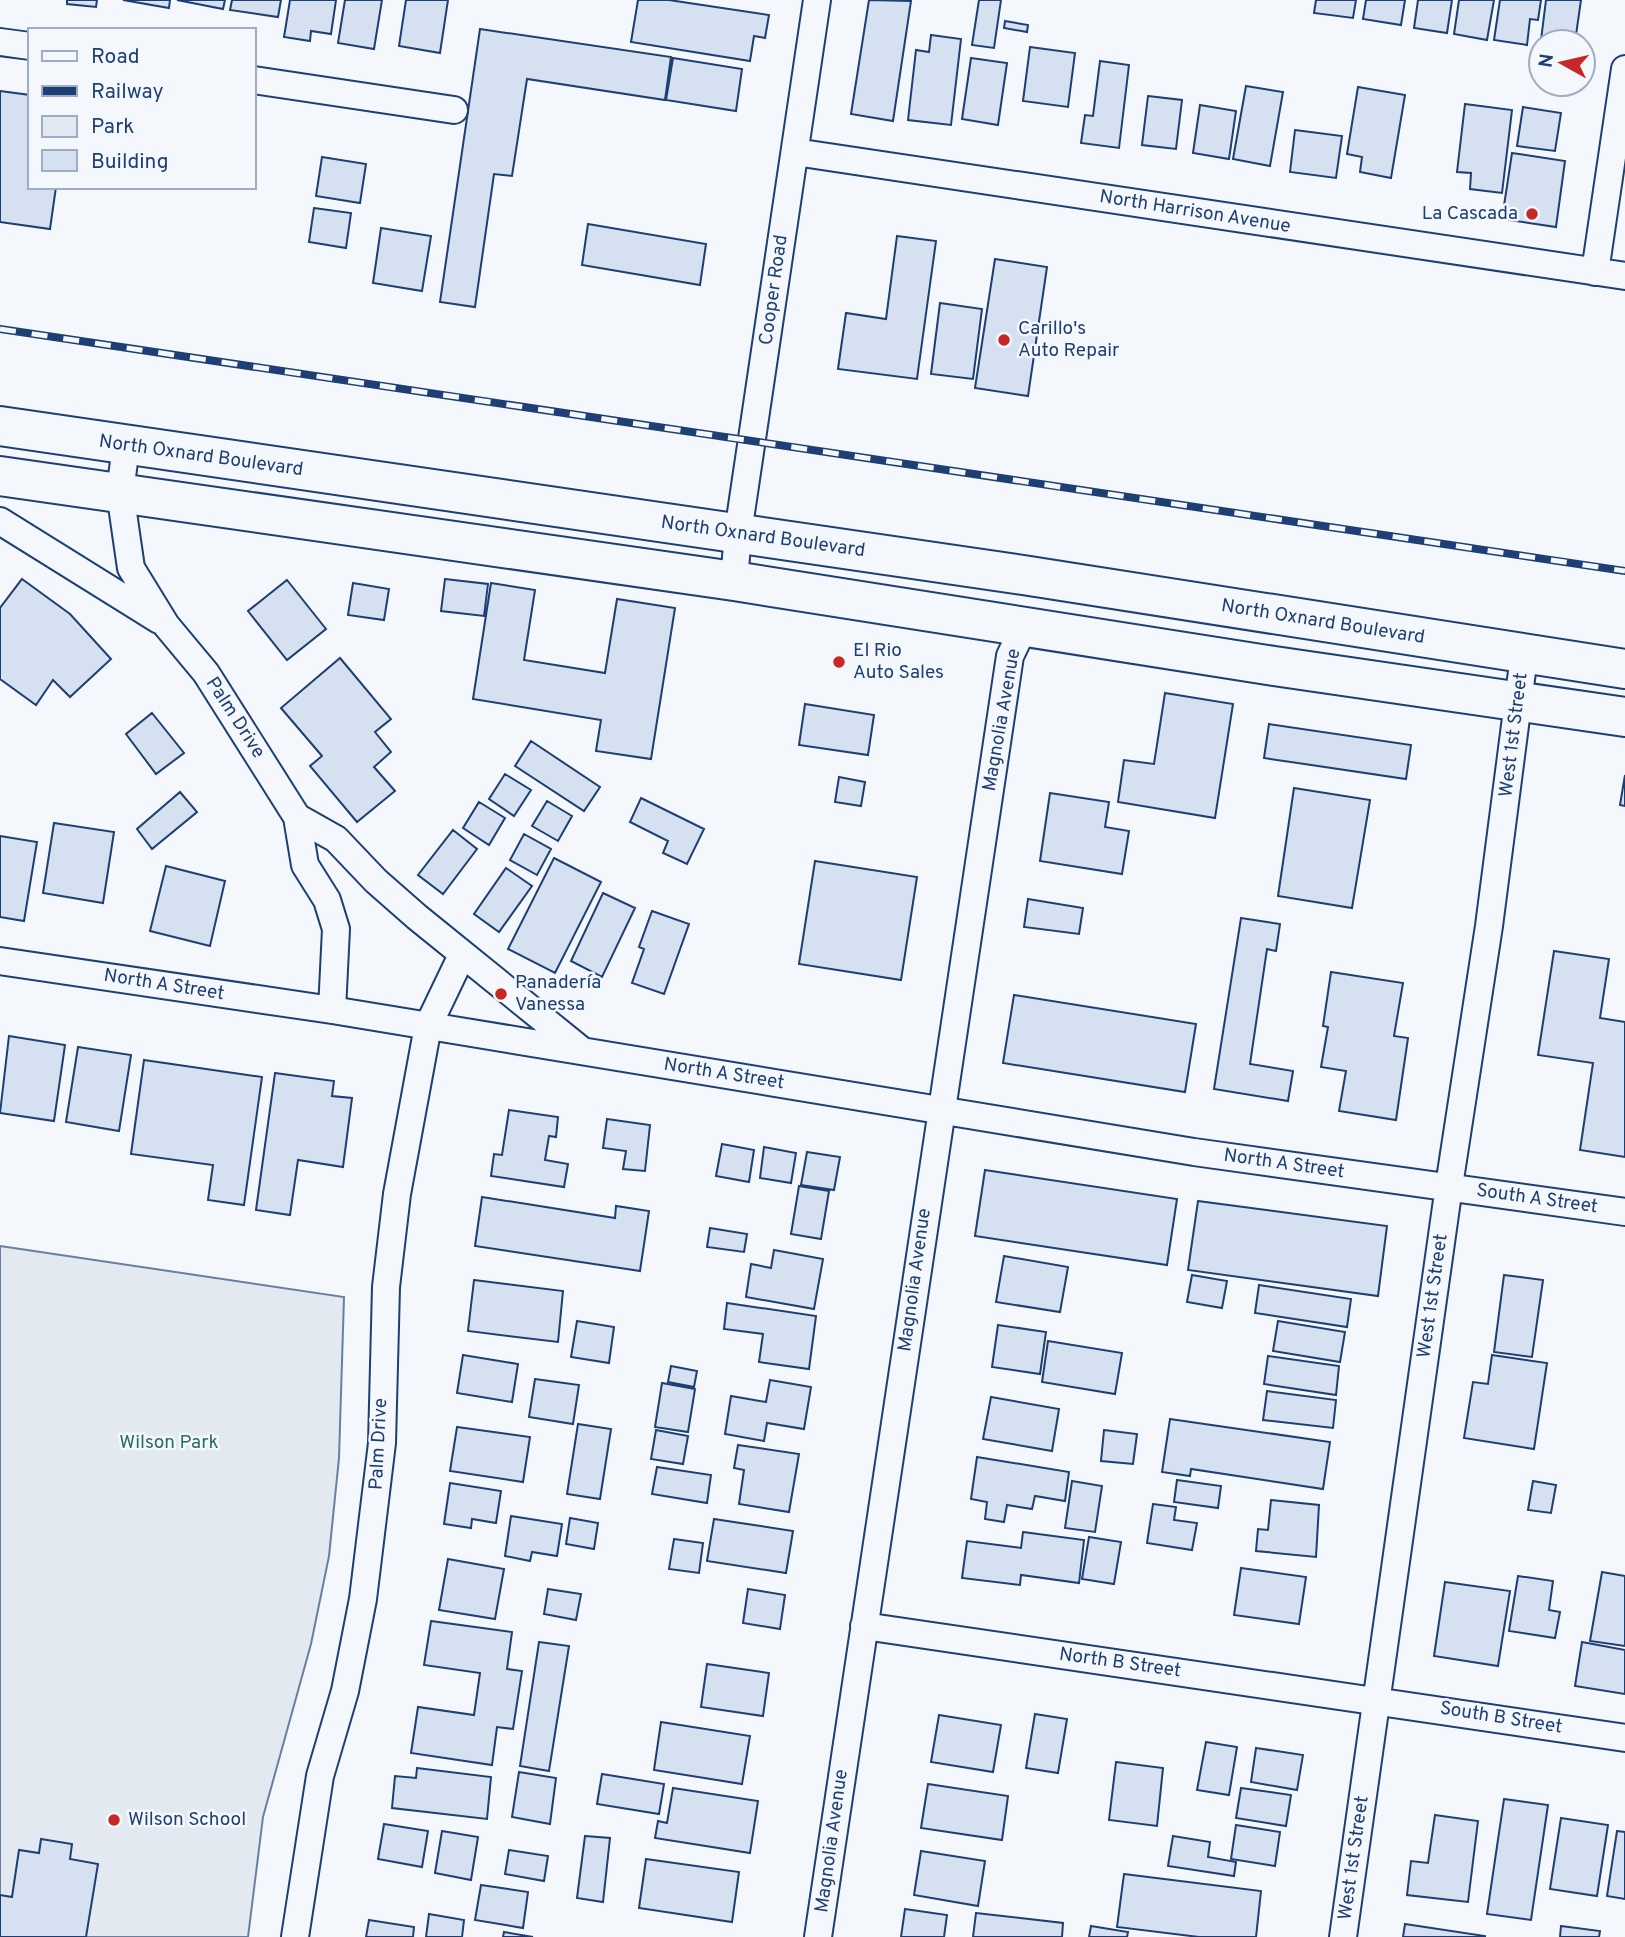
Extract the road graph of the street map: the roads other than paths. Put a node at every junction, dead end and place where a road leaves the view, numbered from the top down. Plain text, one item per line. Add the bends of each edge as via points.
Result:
1 (817, 0) edge
2 (0, 42) edge
3 (28, 46) edge
4 (1625, 69) edge
5 (256, 80) edge
6 (454, 110) dead end
7 (795, 152) junction
8 (1595, 272) junction
9 (1625, 276) edge
10 (0, 426) edge
11 (126, 446) junction
12 (0, 476) edge
13 (120, 492) junction
14 (0, 520) edge
15 (738, 533) junction
16 (734, 581) junction
17 (1057, 581) junction
18 (166, 625) junction
19 (1024, 627) junction
20 (1524, 656) junction
21 (1625, 669) edge
22 (1518, 702) junction
23 (1625, 717) edge
24 (298, 817) junction
25 (463, 955) junction
26 (0, 961) edge
27 (332, 1010) junction
28 (428, 1026) junction
29 (581, 1050) junction
30 (941, 1109) junction
31 (1449, 1186) junction
32 (1625, 1212) edge
33 (864, 1626) junction
34 (1377, 1699) junction
35 (1625, 1738) edge
36 (295, 1937) edge
37 (818, 1937) edge
38 (1343, 1937) edge

1 - 7 street, Cooper Road
2 - 3 street
4 - 8 street
5 - 6 street
7 - 8 street, North Harrison Avenue
7 - 15 street, Cooper Road
8 - 9 street, North Harrison Avenue
10 - 11 main road, North Oxnard Boulevard
11 - 13 street, Palm Drive
11 - 15 main road, North Oxnard Boulevard
12 - 13 main road
13 - 16 main road
13 - 18 street, Palm Drive via 131,568
14 - 18 street, Palm Drive
15 - 16 street, Cooper Road
15 - 17 main road, North Oxnard Boulevard
16 - 19 main road
17 - 19 main road
17 - 20 main road, North Oxnard Boulevard
18 - 24 street, Palm Drive via 206,673
19 - 22 main road
19 - 30 street, Magnolia Avenue via 1010,656
20 - 21 main road, North Oxnard Boulevard
20 - 22 street, West 1st Street
22 - 23 main road
22 - 31 street, West 1st Street
24 - 25 street, Palm Drive via 336,839 376,881
24 - 27 street, Palm Drive via 305,866 327,900 336,929
25 - 28 street, Palm Drive
25 - 29 street, Palm Drive
26 - 27 street, North A Street
27 - 28 street, North A Street
28 - 29 street, North A Street
28 - 36 street, Palm Drive via 387,1273 382,1443 363,1599 345,1691 320,1776
29 - 30 street, North A Street
30 - 31 street, North A Street via 1194,1152
30 - 33 street, Magnolia Avenue
31 - 32 street, South A Street
31 - 34 street, West 1st Street
33 - 34 street, North B Street
33 - 37 street, Magnolia Avenue
34 - 35 street, South B Street
34 - 38 street, West 1st Street

